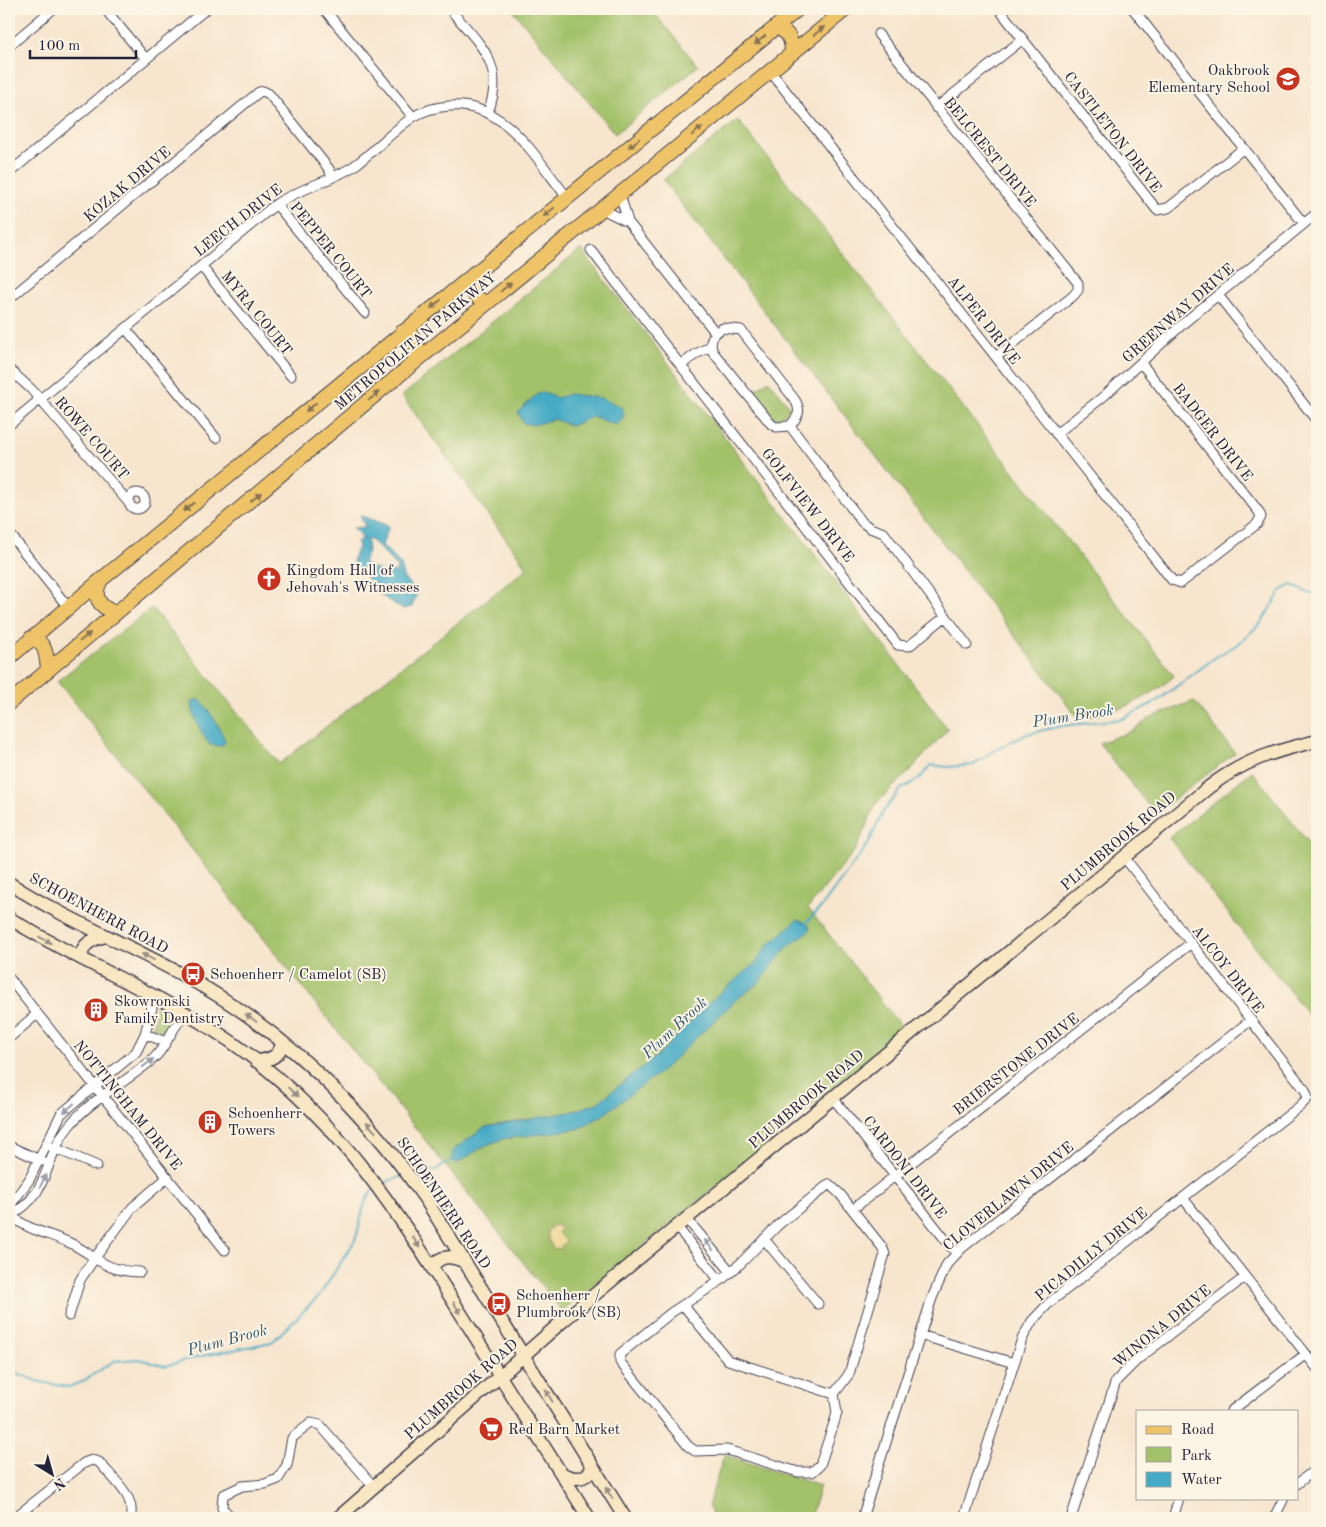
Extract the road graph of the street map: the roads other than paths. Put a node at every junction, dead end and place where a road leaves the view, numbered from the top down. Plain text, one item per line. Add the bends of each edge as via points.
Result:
1 (53, 9) edge
2 (105, 9) edge
3 (206, 9) edge
4 (324, 9) edge
5 (450, 9) edge
6 (798, 9) edge
7 (846, 9) edge
8 (999, 9) edge
9 (1133, 9) edge
10 (776, 27) junction
11 (878, 34) dead end
12 (1023, 39) junction
13 (9, 46) edge
14 (792, 53) junction
15 (146, 60) junction
16 (770, 71) junction
17 (936, 108) junction
18 (488, 112) junction
19 (413, 117) junction
20 (1244, 148) junction
21 (9, 173) edge
22 (332, 177) junction
23 (620, 194) junction
24 (567, 197) junction
25 (276, 204) junction
26 (602, 209) junction
27 (1317, 213) edge
28 (628, 222) junction
29 (1304, 224) junction
30 (591, 250) dead end
31 (201, 266) junction
32 (474, 273) junction
33 (1218, 295) junction
34 (9, 299) edge
35 (486, 303) junction
36 (365, 313) dead end
37 (126, 329) junction
38 (402, 332) junction
39 (715, 332) junction
40 (711, 346) junction
41 (996, 357) junction
42 (414, 363) junction
43 (1141, 363) junction
44 (681, 365) junction
45 (9, 369) edge
46 (291, 376) dead end
47 (40, 400) junction
48 (1317, 421) edge
49 (9, 425) edge
50 (790, 426) junction
51 (1056, 434) junction
52 (216, 438) dead end
53 (123, 494) junction
54 (133, 494) junction
55 (129, 503) junction
56 (9, 533) edge
57 (102, 579) junction
58 (1178, 583) joint
59 (68, 607) junction
60 (115, 612) junction
61 (946, 616) junction
62 (30, 638) junction
63 (967, 645) dead end
64 (9, 658) edge
65 (48, 668) junction
66 (9, 703) edge
67 (1317, 741) edge
68 (1124, 857) junction
69 (9, 883) edge
70 (9, 918) edge
71 (106, 936) junction
72 (1191, 943) junction
73 (82, 959) junction
74 (9, 978) edge
75 (146, 990) junction
76 (187, 1013) junction
77 (37, 1014) junction
78 (1251, 1020) junction
79 (145, 1034) junction
80 (9, 1038) edge
81 (166, 1042) junction
82 (282, 1042) junction
83 (256, 1061) junction
84 (125, 1063) junction
85 (134, 1074) junction
86 (95, 1086) junction
87 (104, 1097) junction
88 (833, 1098) junction
89 (1308, 1098) joint
90 (45, 1144) junction
91 (9, 1146) edge
92 (57, 1149) junction
93 (39, 1160) junction
94 (50, 1165) junction
95 (97, 1166) dead end
96 (168, 1177) junction
97 (896, 1177) junction
98 (1183, 1198) junction
99 (858, 1205) dead end
100 (10, 1215) edge
101 (687, 1219) junction
102 (677, 1227) junction
103 (764, 1239) junction
104 (225, 1250) dead end
105 (956, 1253) junction
106 (94, 1259) junction
107 (465, 1262) junction
108 (432, 1267) junction
109 (140, 1272) dead end
110 (731, 1272) junction
111 (1245, 1276) junction
112 (720, 1281) junction
113 (683, 1304) junction
114 (818, 1304) dead end
115 (70, 1316) dead end
116 (920, 1335) junction
117 (1306, 1354) junction
118 (524, 1355) junction
119 (1014, 1364) junction
120 (1317, 1368) edge
121 (500, 1376) junction
122 (834, 1394) junction
123 (1233, 1410) edge
124 (593, 1467) junction
125 (1317, 1468) edge
126 (561, 1473) junction
127 (1298, 1483) edge
128 (374, 1487) junction
129 (1178, 1500) edge
130 (1283, 1500) edge
131 (14, 1518) edge
132 (130, 1518) edge
133 (232, 1518) edge
134 (338, 1518) edge
135 (589, 1518) edge
136 (625, 1518) edge
137 (862, 1518) edge
138 (964, 1518) edge
139 (1071, 1518) edge
140 (1173, 1518) edge
141 (1274, 1518) edge

1 - 13 street
2 - 15 street
3 - 15 street
4 - 19 street
5 - 18 street via 493,64 495,87
6 - 10 main road, METROPOLITAN PARKWAY
14 -> 7 main road, METROPOLITAN PARKWAY
8 - 12 street, CASTLETON DRIVE
9 - 20 street
10 - 14 main road via 788,34
10 -> 24 main road, METROPOLITAN PARKWAY
11 - 17 street, BELCREST DRIVE
12 - 17 street
12 - 20 street, CASTLETON DRIVE via 1158,210 1168,208
14 - 16 main road, METROPOLITAN PARKWAY
15 - 21 street
23 -> 16 main road, METROPOLITAN PARKWAY
16 - 41 street, ALPER DRIVE
17 - 41 street, BELCREST DRIVE via 1079,287 1074,296
18 - 19 street, LEECH DRIVE via 456,105 431,109
18 - 24 street, LEECH DRIVE via 510,127
19 - 22 street, LEECH DRIVE via 355,165
20 - 29 street
22 - 25 street, LEECH DRIVE via 299,190
22 - 34 street, KOZAK DRIVE via 329,169 263,91
23 - 26 main road, METROPOLITAN PARKWAY
23 - 28 street
24 -> 32 main road, METROPOLITAN PARKWAY
25 - 31 street, LEECH DRIVE
25 - 36 street, PEPPER COURT
26 - 28 street
35 -> 26 main road, METROPOLITAN PARKWAY
27 - 29 street, GREENWAY DRIVE
28 - 39 street
29 - 33 street, GREENWAY DRIVE
30 - 44 street, GOLFVIEW DRIVE
31 - 37 street, LEECH DRIVE
31 - 46 street, MYRA COURT
32 - 35 main road via 472,292
32 -> 38 main road, METROPOLITAN PARKWAY
33 - 43 street, GREENWAY DRIVE
33 - 48 street
35 - 42 main road, METROPOLITAN PARKWAY
37 - 47 street, LEECH DRIVE
37 - 52 street
38 - 42 main road via 412,336 417,345
38 -> 57 main road, METROPOLITAN PARKWAY
39 - 40 street
39 - 50 street via 734,328 746,336 799,408 799,414
40 - 44 street
40 - 50 street via 771,424
41 - 51 street, ALPER DRIVE
60 -> 42 main road, METROPOLITAN PARKWAY
43 - 51 street, GREENWAY DRIVE
43 - 58 street, BADGER DRIVE via 1259,512 1260,520 1184,582
44 - 61 street, GOLFVIEW DRIVE via 898,645 909,646
45 - 47 street, ROWE COURT
47 - 49 street, LEECH DRIVE
47 - 53 street, ROWE COURT
50 - 61 street via 862,522 884,533
51 - 58 street, ALPER DRIVE via 1172,580
53 - 54 street, ROWE COURT
53 - 55 street, ROWE COURT
54 - 55 street, ROWE COURT
54 - 55 street, ROWE COURT via 144,495 145,505 138,510
56 - 59 street
57 - 59 main road, METROPOLITAN PARKWAY
57 - 60 main road via 97,588 97,599
59 - 62 main road, METROPOLITAN PARKWAY
65 -> 60 main road, METROPOLITAN PARKWAY
61 - 63 street
62 - 64 main road, METROPOLITAN PARKWAY
62 - 65 main road via 45,648
65 - 66 main road, METROPOLITAN PARKWAY
67 - 68 main road, PLUMBROOK ROAD via 1262,756 1236,768
68 - 72 street, ALCOY DRIVE
68 - 88 main road, PLUMBROOK ROAD
69 - 71 main road, SCHOENHERR ROAD
70 -> 73 main road
71 - 73 main road via 88,943 82,950
82 -> 71 main road, SCHOENHERR ROAD via 208,989
72 - 78 street, ALCOY DRIVE
72 - 97 street, BRIERSTONE DRIVE
73 - 75 main road
74 - 77 street, NOTTINGHAM DRIVE
75 - 76 main road
75 - 79 street via 152,1008
76 - 81 street
76 - 83 main road
77 - 80 street
77 - 86 street, NOTTINGHAM DRIVE
78 - 89 street, ALCOY DRIVE via 1308,1093
78 - 105 street, CLOVERLAWN DRIVE
79 - 81 street
79 - 84 street via 136,1052
85 -> 81 street via 154,1058
82 - 83 main road via 277,1054
107 -> 82 main road, SCHOENHERR ROAD via 402,1165 344,1098
83 -> 108 main road via 319,1117 376,1183
84 - 85 street
84 - 86 street
85 - 87 street
86 - 87 street, NOTTINGHAM DRIVE
86 -> 90 street via 61,1114
87 - 92 street via 67,1128
87 - 96 street, NOTTINGHAM DRIVE
88 - 97 street, CARDONI DRIVE
88 - 101 main road, PLUMBROOK ROAD
89 - 98 street, PICADILLY DRIVE
90 - 92 street
90 - 93 street
91 - 93 street
92 - 94 street
92 - 95 street
93 - 94 street
93 - 100 street via 9,1207
100 -> 94 street via 20,1211 36,1194
96 - 104 street, NOTTINGHAM DRIVE
96 - 106 street via 132,1208
97 - 99 street, BRIERSTONE DRIVE
97 - 105 street, CARDONI DRIVE
98 - 111 street
98 - 119 street, PICADILLY DRIVE via 1049,1303 1026,1330
100 - 106 street via 25,1226 72,1244
101 - 102 main road, PLUMBROOK ROAD
110 -> 101 street
102 - 112 street
102 - 118 main road, PLUMBROOK ROAD
103 - 110 street
103 - 114 street
103 - 122 street via 829,1184 884,1250 849,1374
105 - 116 street, CLOVERLAWN DRIVE via 940,1274
106 - 109 street via 117,1270
106 - 115 street via 80,1280
107 - 108 main road via 446,1257 436,1261
107 - 118 main road, SCHOENHERR ROAD
108 -> 121 main road
110 - 112 street
111 - 117 street
111 - 139 street, WINONA DRIVE via 1137,1360 1116,1382
112 - 113 street
113 - 122 street via 728,1360
113 - 122 street via 619,1358 695,1451 727,1450 798,1472 815,1470 822,1462 837,1413
116 - 119 street
116 - 137 street, CLOVERLAWN DRIVE
117 - 120 street
117 - 123 street
118 - 121 main road, PLUMBROOK ROAD
124 -> 118 main road, SCHOENHERR ROAD
119 - 138 street, PICADILLY DRIVE
121 - 126 main road
121 - 128 main road, PLUMBROOK ROAD
124 - 126 main road via 589,1474 580,1478
136 -> 124 main road, SCHOENHERR ROAD
125 - 127 street
126 - 135 main road
128 - 133 street via 323,1427 314,1422 292,1438 287,1465 278,1479 242,1486 221,1499 222,1508
128 - 134 main road, PLUMBROOK ROAD
129 - 140 street
130 - 141 street
131 - 132 street via 92,1460 99,1462 131,1501

